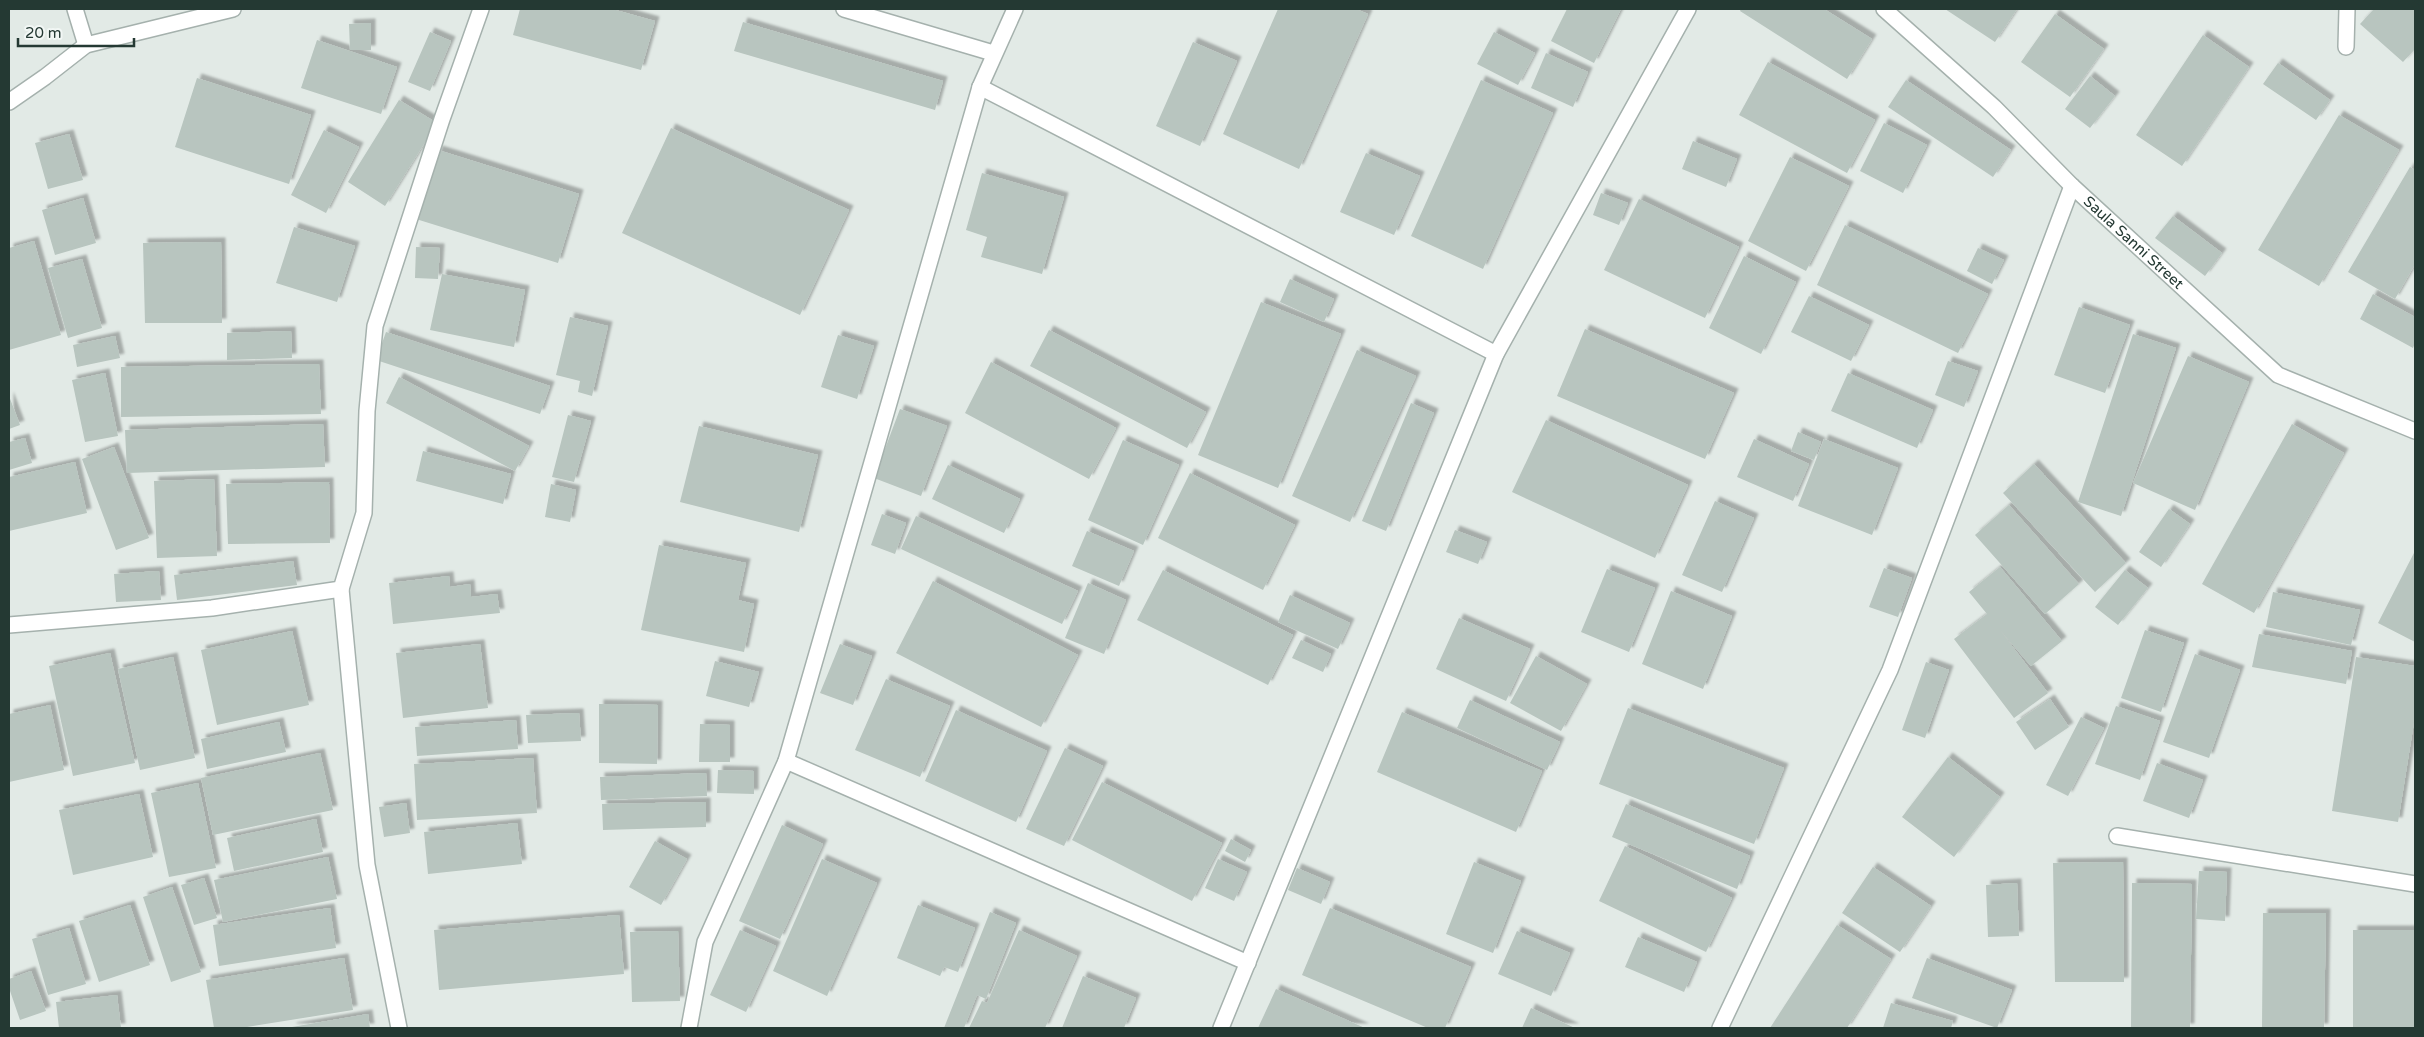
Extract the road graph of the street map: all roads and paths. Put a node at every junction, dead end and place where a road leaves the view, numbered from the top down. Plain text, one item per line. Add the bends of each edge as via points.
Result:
1 (75, 9) edge
2 (233, 9) edge
3 (481, 9) edge
4 (844, 9) edge
5 (1015, 9) edge
6 (1688, 9) edge
7 (1884, 9) edge
8 (2347, 9) edge
9 (86, 45) junction
10 (2346, 47) dead end
11 (993, 53) junction
12 (980, 87) junction
13 (9, 102) edge
14 (2072, 186) junction
15 (1496, 354) junction
16 (2415, 431) edge
17 (341, 589) junction
18 (9, 625) edge
19 (786, 761) junction
20 (2117, 836) dead end
21 (2415, 884) edge
22 (1248, 963) junction
23 (400, 1028) edge
24 (690, 1028) edge
25 (1221, 1028) edge
26 (1720, 1028) edge

1 - 9 street
2 - 9 street
3 - 17 street via 375,326 367,411 364,513
4 - 11 street
5 - 11 street
6 - 15 street
7 - 14 street, Saula Sanni Street via 1994,107
8 - 10 street
9 - 13 street
11 - 12 street
12 - 15 street
12 - 19 street
14 - 16 street, Saula Sanni Street via 2278,375
14 - 26 street via 1890,670
15 - 22 street
17 - 18 street via 212,608
17 - 23 street via 367,865
19 - 22 street
19 - 24 street via 706,942
20 - 21 street
22 - 25 street

